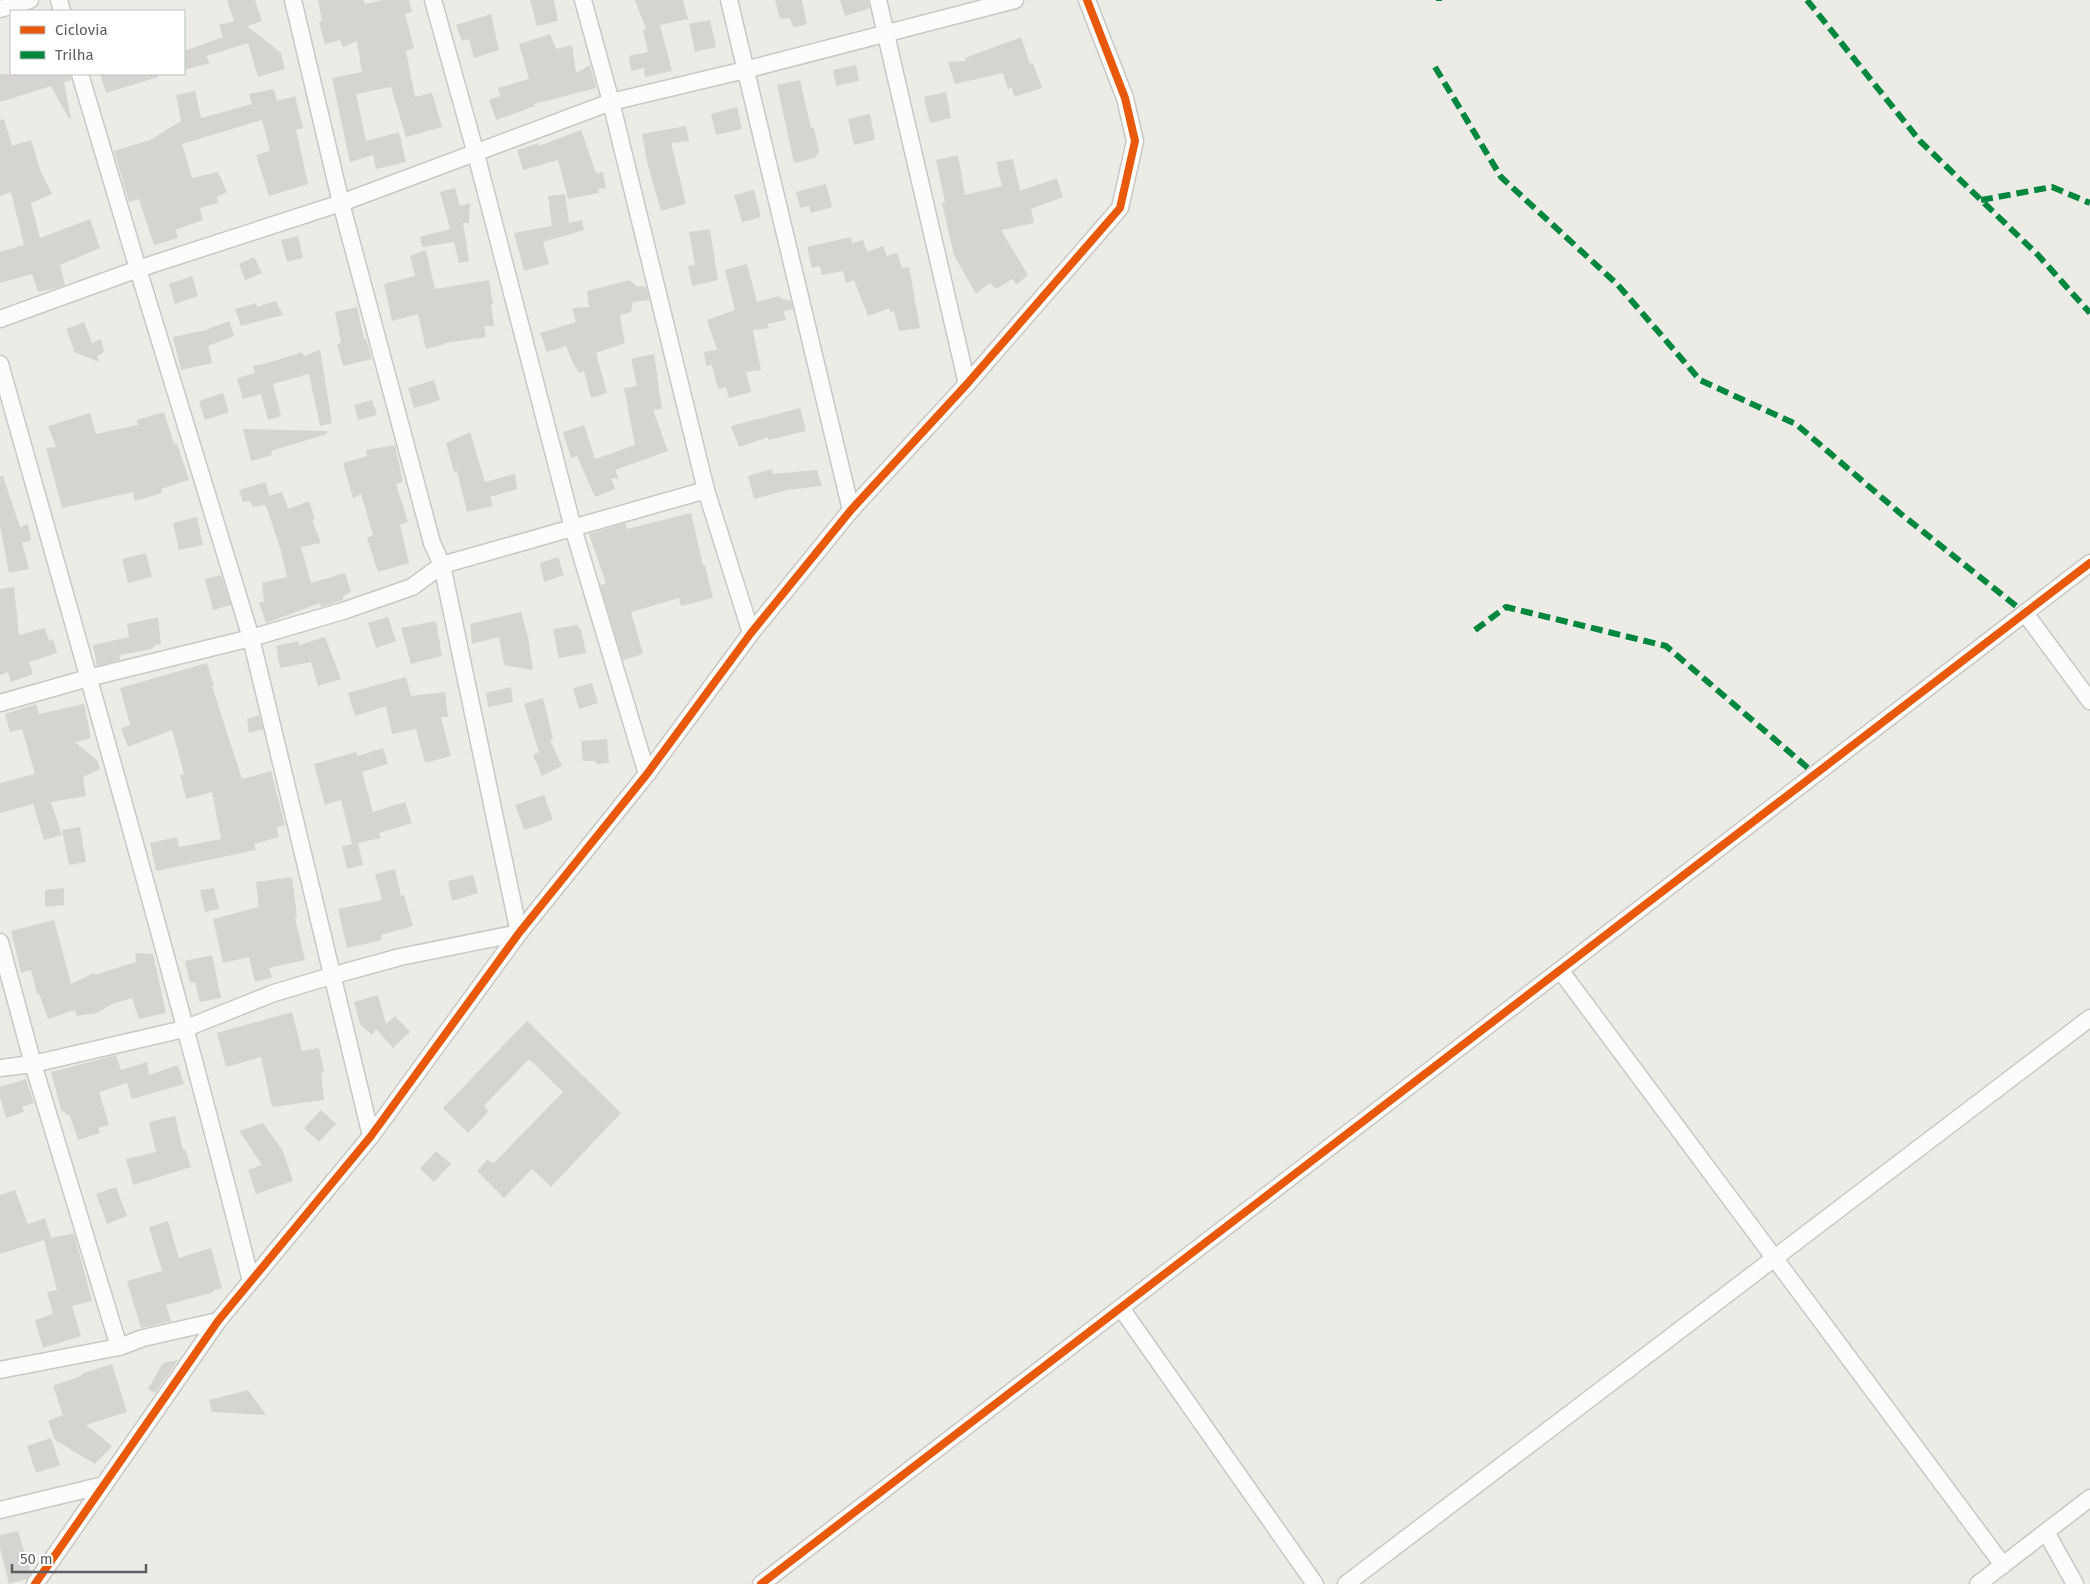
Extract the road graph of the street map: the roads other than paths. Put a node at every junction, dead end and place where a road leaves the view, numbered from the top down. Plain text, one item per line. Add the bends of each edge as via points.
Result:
1 (30, 0) edge
2 (293, 0) edge
3 (433, 0) edge
4 (583, 0) edge
5 (728, 0) edge
6 (878, 0) edge
7 (1015, 0) edge
8 (1087, 0) edge
9 (0, 9) edge
10 (885, 32) junction
11 (745, 70) junction
12 (80, 75) edge
13 (611, 102) junction
14 (476, 154) junction
15 (341, 204) junction
16 (138, 269) junction
17 (0, 319) edge
18 (0, 364) edge
19 (967, 384) junction
20 (706, 490) junction
21 (852, 510) junction
22 (573, 528) junction
23 (2090, 563) edge
24 (442, 565) junction
25 (2024, 614) junction
26 (751, 633) junction
27 (251, 638) junction
28 (88, 678) junction
29 (2090, 701) edge
30 (0, 703) edge
31 (647, 774) junction
32 (519, 933) junction
33 (0, 942) edge
34 (1560, 970) junction
35 (331, 976) junction
36 (2090, 1018) edge
37 (184, 1029) junction
38 (33, 1064) junction
39 (0, 1068) edge
40 (370, 1136) junction
41 (1775, 1258) junction
42 (251, 1281) junction
43 (1120, 1308) junction
44 (218, 1321) junction
45 (119, 1347) junction
46 (0, 1370) edge
47 (104, 1485) junction
48 (2090, 1498) edge
49 (0, 1510) edge
50 (2046, 1532) junction
51 (2003, 1564) junction
52 (36, 1584) edge
53 (761, 1584) edge
54 (1315, 1584) edge
55 (1346, 1584) edge
56 (1978, 1584) edge
57 (2075, 1584) edge

1 - 9 street
2 - 15 street
3 - 14 street
4 - 13 street
5 - 11 street
6 - 10 street
7 - 10 street
8 - 19 street via 1125,98 1135,141 1120,208
10 - 11 street
10 - 19 street
11 - 13 street
11 - 21 street
12 - 16 street
13 - 14 street
13 - 20 street
14 - 15 street
14 - 22 street
15 - 16 street
15 - 24 street via 432,543
16 - 17 street
16 - 27 street
18 - 28 street
19 - 21 street
20 - 22 street
20 - 26 street
21 - 26 street
22 - 24 street
22 - 31 street
23 - 25 street
24 - 27 street via 412,587
24 - 32 street
25 - 29 street
25 - 34 street
26 - 31 street
27 - 28 street
27 - 35 street
28 - 30 street
28 - 37 street
31 - 32 street
32 - 35 street via 400,957
32 - 40 street
33 - 38 street
34 - 41 street
34 - 43 street
35 - 37 street via 274,993
35 - 40 street
36 - 41 street
37 - 38 street
37 - 42 street
38 - 39 street
38 - 45 street
40 - 42 street
41 - 51 street
41 - 55 street
42 - 44 street
43 - 53 street
43 - 54 street
44 - 45 street via 143,1338
44 - 47 street
45 - 46 street
47 - 49 street
47 - 52 street
48 - 50 street
50 - 51 street
50 - 57 street
51 - 56 street

